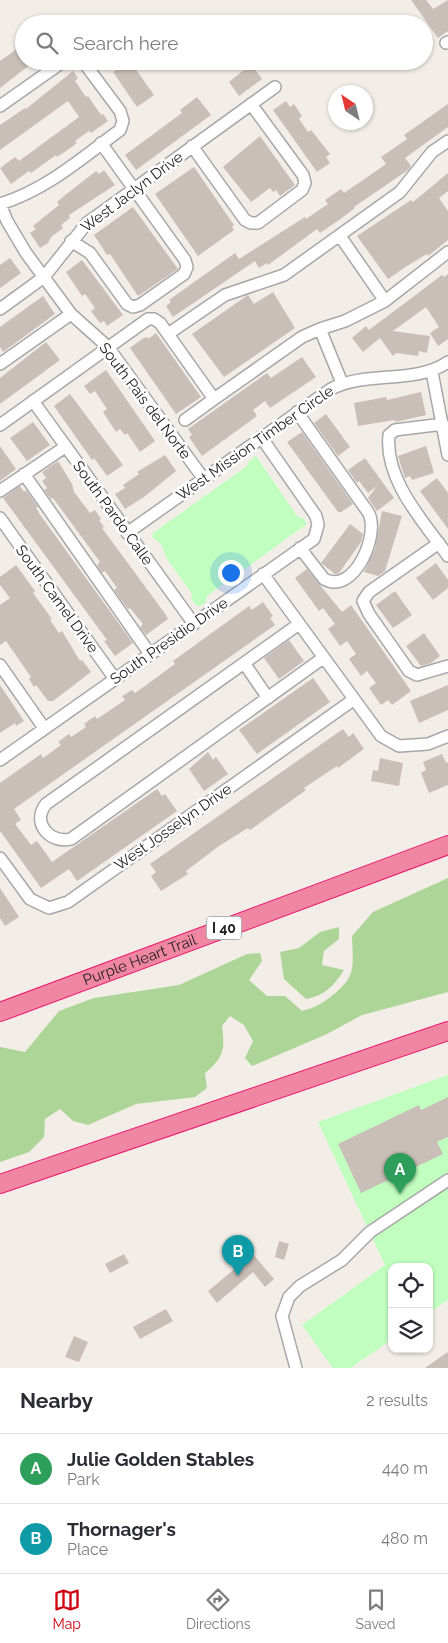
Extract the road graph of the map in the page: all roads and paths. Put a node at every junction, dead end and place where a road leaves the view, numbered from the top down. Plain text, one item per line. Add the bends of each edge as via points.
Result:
1 (51, 70) edge
2 (89, 70) edge
3 (275, 87) dead end
4 (252, 104) junction
5 (0, 106) edge
6 (448, 141) edge
7 (102, 144) junction
8 (192, 146) junction
9 (134, 189) junction
10 (0, 204) edge
11 (340, 236) junction
12 (71, 241) junction
13 (448, 252) edge
14 (44, 277) junction
15 (385, 300) junction
16 (0, 309) edge
17 (71, 314) junction
18 (320, 329) junction
19 (168, 334) junction
20 (108, 347) junction
21 (448, 362) edge
22 (0, 364) edge
23 (432, 372) junction
24 (342, 383) junction
25 (214, 399) junction
26 (33, 401) junction
27 (297, 412) junction
28 (185, 420) dead end
29 (0, 424) edge
30 (445, 430) edge
31 (261, 437) junction
32 (65, 447) junction
33 (448, 455) edge
34 (24, 474) junction
35 (203, 478) junction
36 (0, 491) edge
37 (0, 518) edge
38 (128, 533) junction
39 (439, 543) junction
40 (300, 548) junction
41 (448, 556) edge
42 (263, 574) junction
43 (194, 624) junction
44 (299, 624) junction
45 (150, 654) junction
46 (324, 658) junction
47 (244, 664) junction
48 (0, 665) edge
49 (448, 666) edge
50 (115, 679) junction
51 (268, 698) junction
52 (354, 700) junction
53 (44, 728) junction
54 (448, 736) edge
55 (0, 760) edge
56 (448, 845) edge
57 (0, 858) edge
58 (0, 1012) edge
59 (448, 1031) edge
60 (448, 1180) edge
61 (0, 1184) edge
62 (296, 1368) edge

1 - 5 street
2 - 7 street via 120,111 123,121 120,130
3 - 4 street, West Jaclyn Drive
4 - 8 street, West Jaclyn Drive
4 - 8 street via 303,175 305,183 302,190 258,223 245,220
6 - 11 street via 432,152 400,192
7 - 9 street
7 - 10 street via 45,185 22,198
8 - 9 street, West Jaclyn Drive
9 - 12 street, West Jaclyn Drive via 86,223
9 - 12 street via 185,260 184,274 140,305 133,306 128,304 90,253
10 - 14 street, South Pais del Norte via 16,237
11 - 15 street
11 - 19 street via 284,275 225,295
12 - 14 street, West Jaclyn Drive
13 - 15 street
14 - 16 street, West Jaclyn Drive
14 - 17 street, South Pais del Norte
15 - 18 street via 345,322
17 - 20 street, South Pais del Norte
17 - 22 street
18 - 24 street
18 - 25 street via 302,337
19 - 20 street via 160,323 148,318
19 - 25 street
20 - 26 street
20 - 35 street, South Pais del Norte
21 - 23 street, West Mission Timber Circle
23 - 24 street, West Mission Timber Circle
23 - 30 street
24 - 27 street, West Mission Timber Circle
25 - 28 street
26 - 29 street
26 - 32 street, South Pardo Calle
27 - 31 street, West Mission Timber Circle
27 - 40 street via 368,512 373,524 362,562 341,581 324,579
30 - 33 street
30 - 39 street via 403,428 389,435 388,443 399,486
31 - 35 street, West Mission Timber Circle
31 - 40 street, South Presidio Drive via 316,516 318,525 314,539
32 - 34 street
32 - 38 street, South Pardo Calle
34 - 36 street
34 - 45 street
35 - 38 street, West Mission Timber Circle
37 - 50 street, South Camel Drive
38 - 43 street, South Pardo Calle
39 - 41 street
39 - 49 street via 370,592 363,601 408,671 417,676
40 - 42 street, South Presidio Drive
42 - 43 street, South Presidio Drive
42 - 44 street
43 - 45 street, South Presidio Drive
44 - 46 street
44 - 47 street
45 - 50 street, South Presidio Drive
46 - 51 street
46 - 52 street
47 - 51 street
47 - 51 street via 46,804 40,818 43,829 62,841 71,839
48 - 53 street
50 - 53 street, South Presidio Drive
52 - 54 street via 381,736 400,746 428,744
52 - 57 street, West Josselyn Drive via 68,902 49,908 30,899
53 - 55 street, South Presidio Drive
56 - 58 highway, Purple Heart Trail / I 40
59 - 61 highway
60 - 62 street via 370,1232 342,1260 300,1286 289,1297 282,1316

